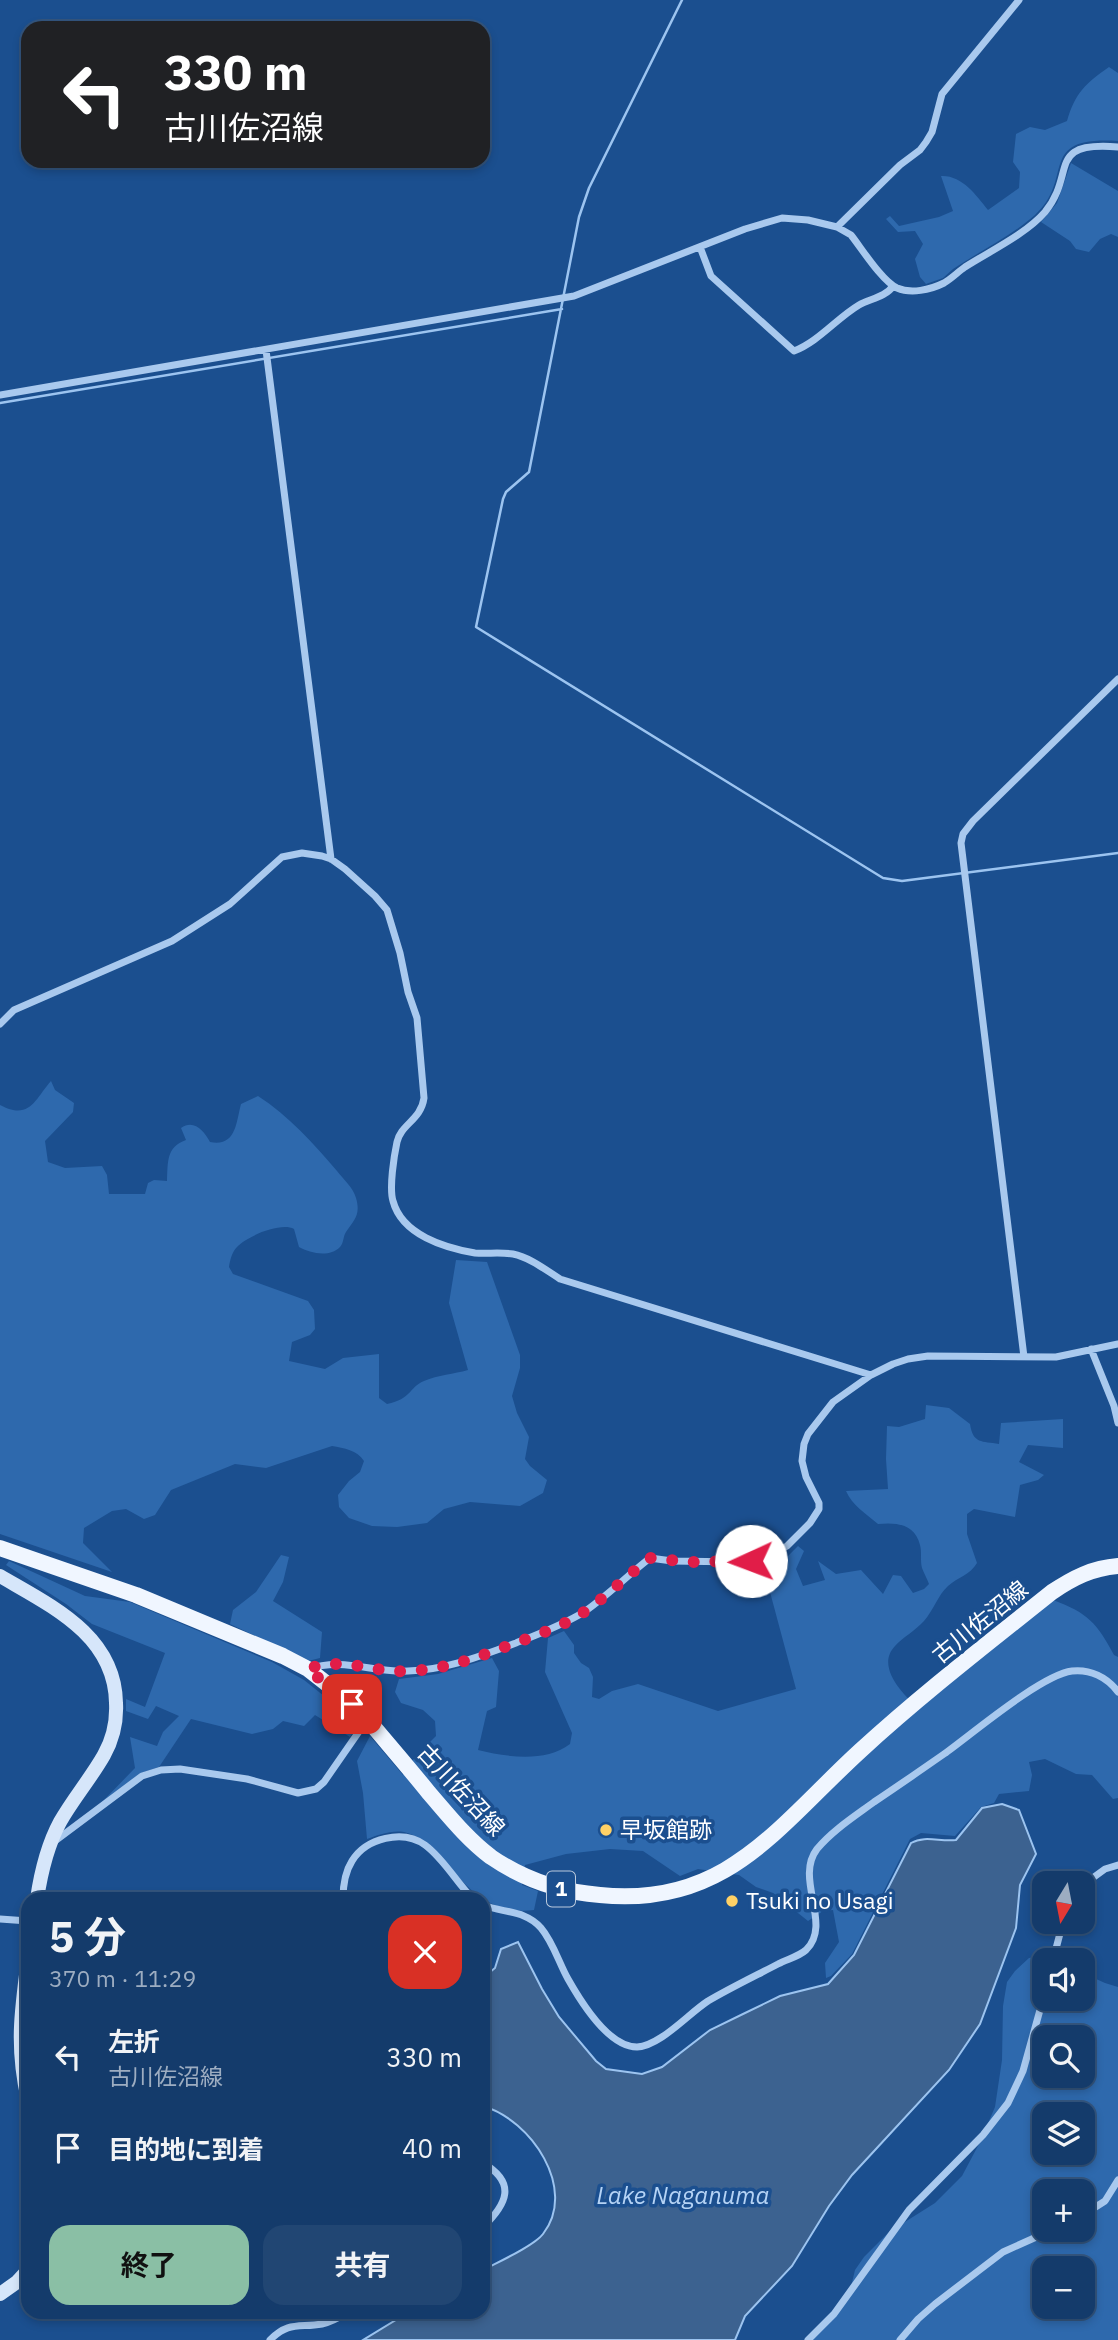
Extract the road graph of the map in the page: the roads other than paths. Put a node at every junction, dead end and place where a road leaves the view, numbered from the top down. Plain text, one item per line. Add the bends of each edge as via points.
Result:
1 (1019, 0) edge
2 (1118, 147) edge
3 (837, 227) junction
4 (700, 247) junction
5 (893, 286) junction
6 (266, 356) junction
7 (0, 395) edge
8 (1118, 679) edge
9 (331, 859) junction
10 (0, 1024) edge
11 (1118, 1343) edge
12 (1091, 1349) junction
13 (1024, 1357) junction
14 (871, 1375) junction
15 (1118, 1423) edge
16 (0, 1548) edge
17 (1118, 1566) edge
18 (0, 1576) edge
19 (307, 1669) junction
20 (1118, 1692) edge
21 (368, 1720) junction
22 (49, 1846) junction
23 (1118, 1865) edge
24 (1096, 1876) edge
25 (39, 1892) edge
26 (343, 1892) edge
27 (467, 1892) edge
28 (490, 1907) edge
29 (0, 1919) edge
30 (21, 1921) edge
31 (1040, 2011) edge
32 (21, 2014) edge
33 (21, 2059) edge
34 (490, 2168) edge
35 (1118, 2180) edge
36 (1095, 2207) edge
37 (490, 2220) edge
38 (1032, 2239) edge
39 (21, 2278) edge
40 (0, 2294) edge
41 (332, 2319) edge
42 (270, 2340) edge
43 (808, 2340) edge
44 (900, 2340) edge

1 - 3 street via 942,94 932,132 920,150
2 - 5 street via 1084,146 1075,151 1068,158 1053,201 1041,216 946,282 920,291
3 - 4 street via 782,218
3 - 5 street via 851,235
4 - 5 street via 711,276 794,351
4 - 6 street via 574,296
6 - 7 street
6 - 9 street
8 - 13 street via 967,827 961,843
9 - 10 street via 302,853 282,857 230,904 172,942 14,1010
9 - 14 street via 387,910 417,1018 423,1109 397,1140 391,1194 405,1222 433,1242 475,1253 513,1254 560,1279
11 - 12 street
12 - 13 street via 1056,1357
12 - 15 street
13 - 14 street via 916,1357
14 - 19 street via 833,1402 808,1434 802,1461 819,1510 788,1546 772,1556 739,1562 650,1558 562,1624 442,1668 394,1671 345,1663
16 - 19 main road, 古川佐沼線 / 1 via 136,1595
17 - 21 main road, 古川佐沼線 / 1 via 1086,1573 1052,1592 860,1750 747,1857 707,1881 665,1894 588,1894 545,1884 511,1869 461,1830
18 - 22 street via 86,1633 100,1649 115,1686 117,1710 111,1740
19 - 21 main road, 古川佐沼線 / 1
20 - 28 street via 1102,1676 1090,1672 1071,1671 1051,1679 847,1822 816,1851 811,1864 810,1890 816,1911 808,1948 708,2001 651,2043 628,2045 607,2033 568,1980 541,1928 523,1915
21 - 22 street via 316,1789 298,1793 247,1779 161,1770 142,1776
22 - 25 street
23 - 24 street
26 - 27 street via 358,1853 374,1842 396,1837 424,1845
29 - 30 street
31 - 43 street via 1008,2103 909,2210 834,2314
32 - 33 street
34 - 37 street via 499,2175 505,2194 501,2208
35 - 36 street via 1105,2201
38 - 44 street via 1003,2252 935,2304
39 - 40 street
41 - 42 street via 290,2327

